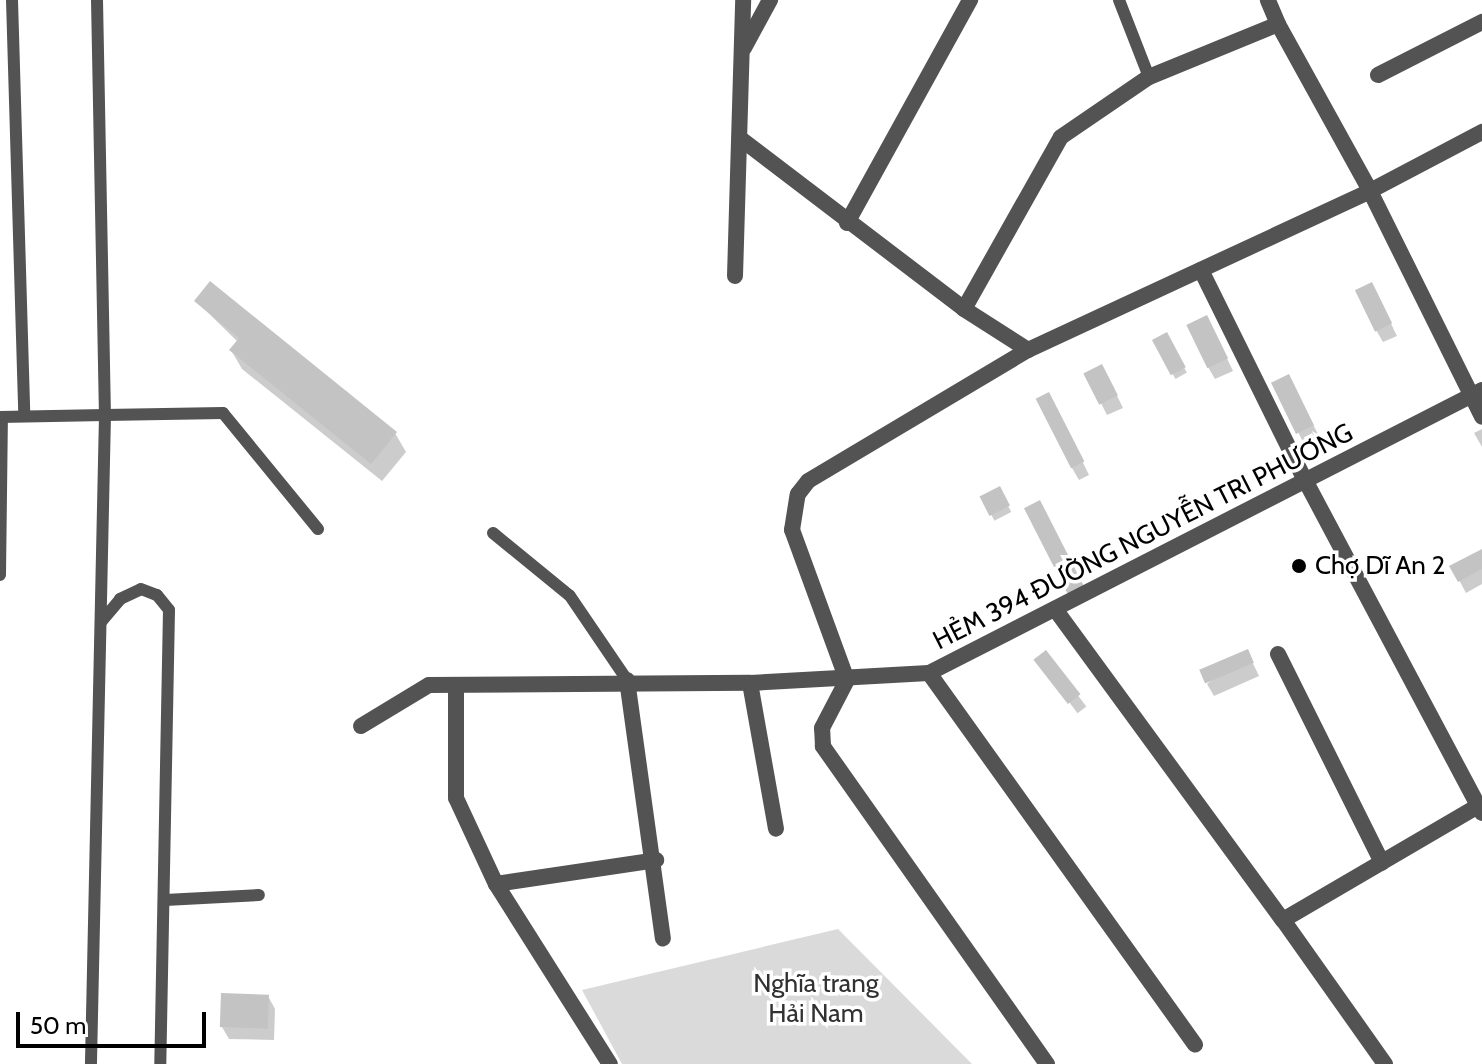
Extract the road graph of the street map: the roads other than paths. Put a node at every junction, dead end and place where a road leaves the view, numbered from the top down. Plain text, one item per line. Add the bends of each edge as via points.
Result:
1 (12, 0) edge
2 (97, 0) edge
3 (743, 0) edge
4 (770, 0) edge
5 (970, 0) edge
6 (1119, 0) edge
7 (1268, 0) edge
8 (1482, 22) edge
9 (1278, 24) junction
10 (742, 52) junction
11 (1378, 75) dead end
12 (1149, 77) junction
13 (1482, 132) edge
14 (741, 139) junction
15 (1370, 191) junction
16 (847, 223) junction
17 (1201, 270) junction
18 (735, 276) dead end
19 (964, 309) junction
20 (1028, 350) junction
21 (1476, 393) edge
22 (105, 415) junction
23 (24, 416) junction
24 (1, 417) edge
25 (1482, 417) edge
26 (1305, 480) junction
27 (318, 529) dead end
28 (493, 533) dead end
29 (0, 575) edge
30 (1055, 609) junction
31 (101, 622) junction
32 (1278, 654) dead end
33 (929, 673) junction
34 (627, 680) junction
35 (847, 680) junction
36 (750, 683) junction
37 (456, 686) junction
38 (361, 726) dead end
39 (1480, 810) edge
40 (776, 829) dead end
41 (656, 860) junction
42 (1382, 863) junction
43 (496, 884) junction
44 (259, 895) dead end
45 (165, 900) junction
46 (1283, 920) junction
47 (663, 939) dead end
48 (1195, 1045) dead end
49 (91, 1064) edge
50 (160, 1064) edge
51 (610, 1064) edge
52 (1047, 1064) edge
53 (1385, 1064) edge

1 - 23 lane
2 - 22 lane
3 - 10 street
4 - 10 street
5 - 16 street
6 - 12 lane
7 - 9 street
8 - 11 street
9 - 12 street
9 - 15 street
10 - 14 street
12 - 19 street via 1061,137
13 - 15 street
14 - 16 street
14 - 18 street
15 - 17 street
15 - 21 street
16 - 19 street
17 - 20 street
17 - 26 street
19 - 20 street
20 - 35 street via 821,473 798,494 792,530
21 - 25 street
21 - 26 street, HẺM 394 ĐƯỜNG NGUYỄN TRI PHƯƠNG
22 - 23 lane
22 - 27 lane via 223,413
22 - 31 lane
23 - 24 lane
24 - 29 lane
26 - 30 street, HẺM 394 ĐƯỜNG NGUYỄN TRI PHƯƠNG
26 - 39 street
28 - 34 lane via 570,596
30 - 33 street, HẺM 394 ĐƯỜNG NGUYỄN TRI PHƯƠNG
30 - 46 street
31 - 45 lane via 120,599 141,589 157,595 169,610
31 - 49 lane
32 - 42 street
33 - 35 street, HẺM 394 ĐƯỜNG NGUYỄN TRI PHƯƠNG
33 - 48 street
34 - 36 street, HẺM 394 ĐƯỜNG NGUYỄN TRI PHƯƠNG
34 - 37 street, HẺM 394 ĐƯỜNG NGUYỄN TRI PHƯƠNG
34 - 41 street
35 - 36 street, HẺM 394 ĐƯỜNG NGUYỄN TRI PHƯƠNG
35 - 52 street via 825,719 823,746
36 - 40 street
37 - 38 street, HẺM 394 ĐƯỜNG NGUYỄN TRI PHƯƠNG via 429,685
37 - 43 street via 456,798
39 - 42 street
41 - 43 street
41 - 47 street
42 - 46 street
43 - 51 street
44 - 45 lane
45 - 50 lane
46 - 53 street

